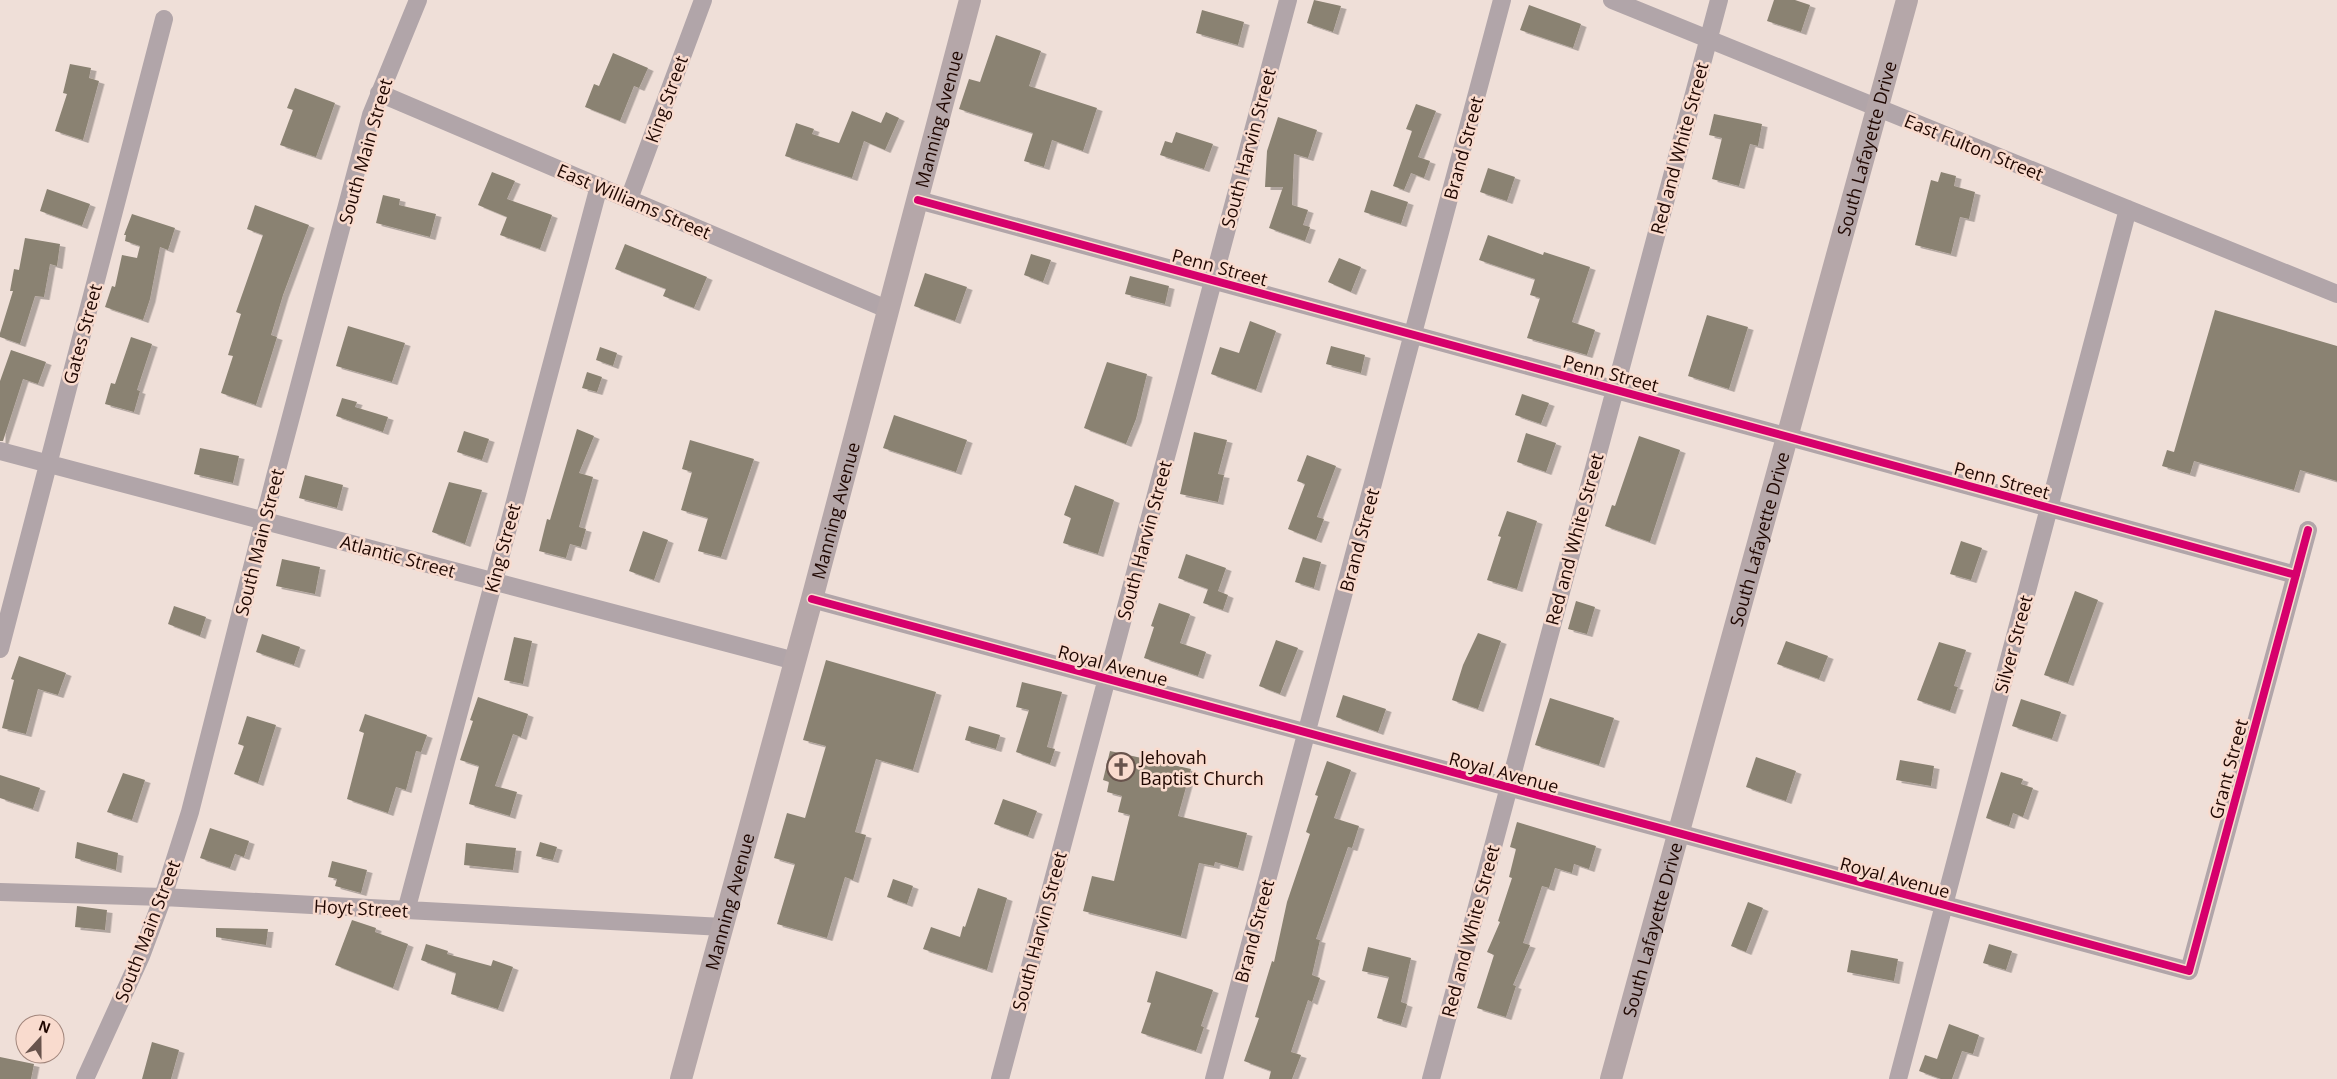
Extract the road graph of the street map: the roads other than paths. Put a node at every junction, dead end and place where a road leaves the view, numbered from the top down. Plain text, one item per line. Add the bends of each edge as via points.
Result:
1 (418, 0) edge
2 (703, 0) edge
3 (970, 0) edge
4 (1288, 0) edge
5 (1502, 0) edge
6 (1612, 0) edge
7 (1718, 0) edge
8 (1907, 0) edge
9 (164, 19) dead end
10 (1708, 39) junction
11 (379, 94) junction
12 (1878, 108) junction
13 (599, 186) junction
14 (629, 199) junction
15 (918, 200) junction
16 (2128, 209) junction
17 (1213, 280) junction
18 (2337, 294) edge
19 (889, 310) junction
20 (1414, 335) junction
21 (1614, 390) junction
22 (1787, 437) junction
23 (0, 451) edge
24 (48, 464) junction
25 (2050, 508) junction
26 (264, 520) junction
27 (2308, 530) dead end
28 (2296, 575) junction
29 (494, 581) junction
30 (812, 599) junction
31 (0, 649) edge
32 (795, 661) junction
33 (1106, 679) junction
34 (1307, 734) junction
35 (1508, 788) junction
36 (1678, 834) junction
37 (0, 892) edge
38 (163, 897) junction
39 (1943, 905) junction
40 (406, 911) junction
41 (722, 928) junction
42 (2189, 971) joint
43 (85, 1079) edge
44 (681, 1079) edge
45 (1000, 1079) edge
46 (1214, 1079) edge
47 (1431, 1079) edge
48 (1611, 1079) edge
49 (1898, 1079) edge

1 - 11 street, South Main Street
2 - 14 street, King Street
3 - 15 main road, Manning Avenue
4 - 17 street, South Harvin Street
5 - 20 street, Brand Street
6 - 10 street, East Fulton Street
7 - 10 street, Red and White Street
8 - 12 main road, South Lafayette Drive
9 - 24 street, Gates Street
10 - 12 street, East Fulton Street
10 - 21 street, Red and White Street
11 - 13 street, East Williams Street
11 - 26 street, South Main Street
12 - 16 street, East Fulton Street
12 - 22 main road, South Lafayette Drive
13 - 14 street, East Williams Street
13 - 29 street, King Street
14 - 19 street, East Williams Street
15 - 17 street, Penn Street
15 - 19 main road, Manning Avenue
16 - 18 street, East Fulton Street
16 - 25 street, Silver Street
17 - 20 street, Penn Street
17 - 33 street, South Harvin Street
19 - 30 main road, Manning Avenue
20 - 21 street, Penn Street
20 - 34 street, Brand Street
21 - 22 street, Penn Street
21 - 35 street, Red and White Street
22 - 25 street, Penn Street
22 - 36 main road, South Lafayette Drive
23 - 24 street, Atlantic Street
24 - 26 street, Atlantic Street
24 - 31 street, Gates Street
25 - 28 street, Penn Street
25 - 39 street, Silver Street
26 - 29 street, Atlantic Street
26 - 38 street, South Main Street via 211,737
27 - 28 street, Grant Street
28 - 42 street, Grant Street
29 - 32 street, Atlantic Street
29 - 40 street, King Street
30 - 32 main road, Manning Avenue
30 - 33 street, Royal Avenue
32 - 41 main road, Manning Avenue
33 - 34 street, Royal Avenue
33 - 45 street, South Harvin Street
34 - 35 street, Royal Avenue
34 - 46 street, Brand Street
35 - 36 street, Royal Avenue
35 - 47 street, Red and White Street
36 - 39 street, Royal Avenue
36 - 48 main road, South Lafayette Drive
37 - 38 street, Hoyt Street
38 - 40 street, Hoyt Street
38 - 43 street, South Main Street via 141,956
39 - 42 street, Royal Avenue
39 - 49 street, Silver Street
40 - 41 street, Hoyt Street
41 - 44 main road, Manning Avenue

